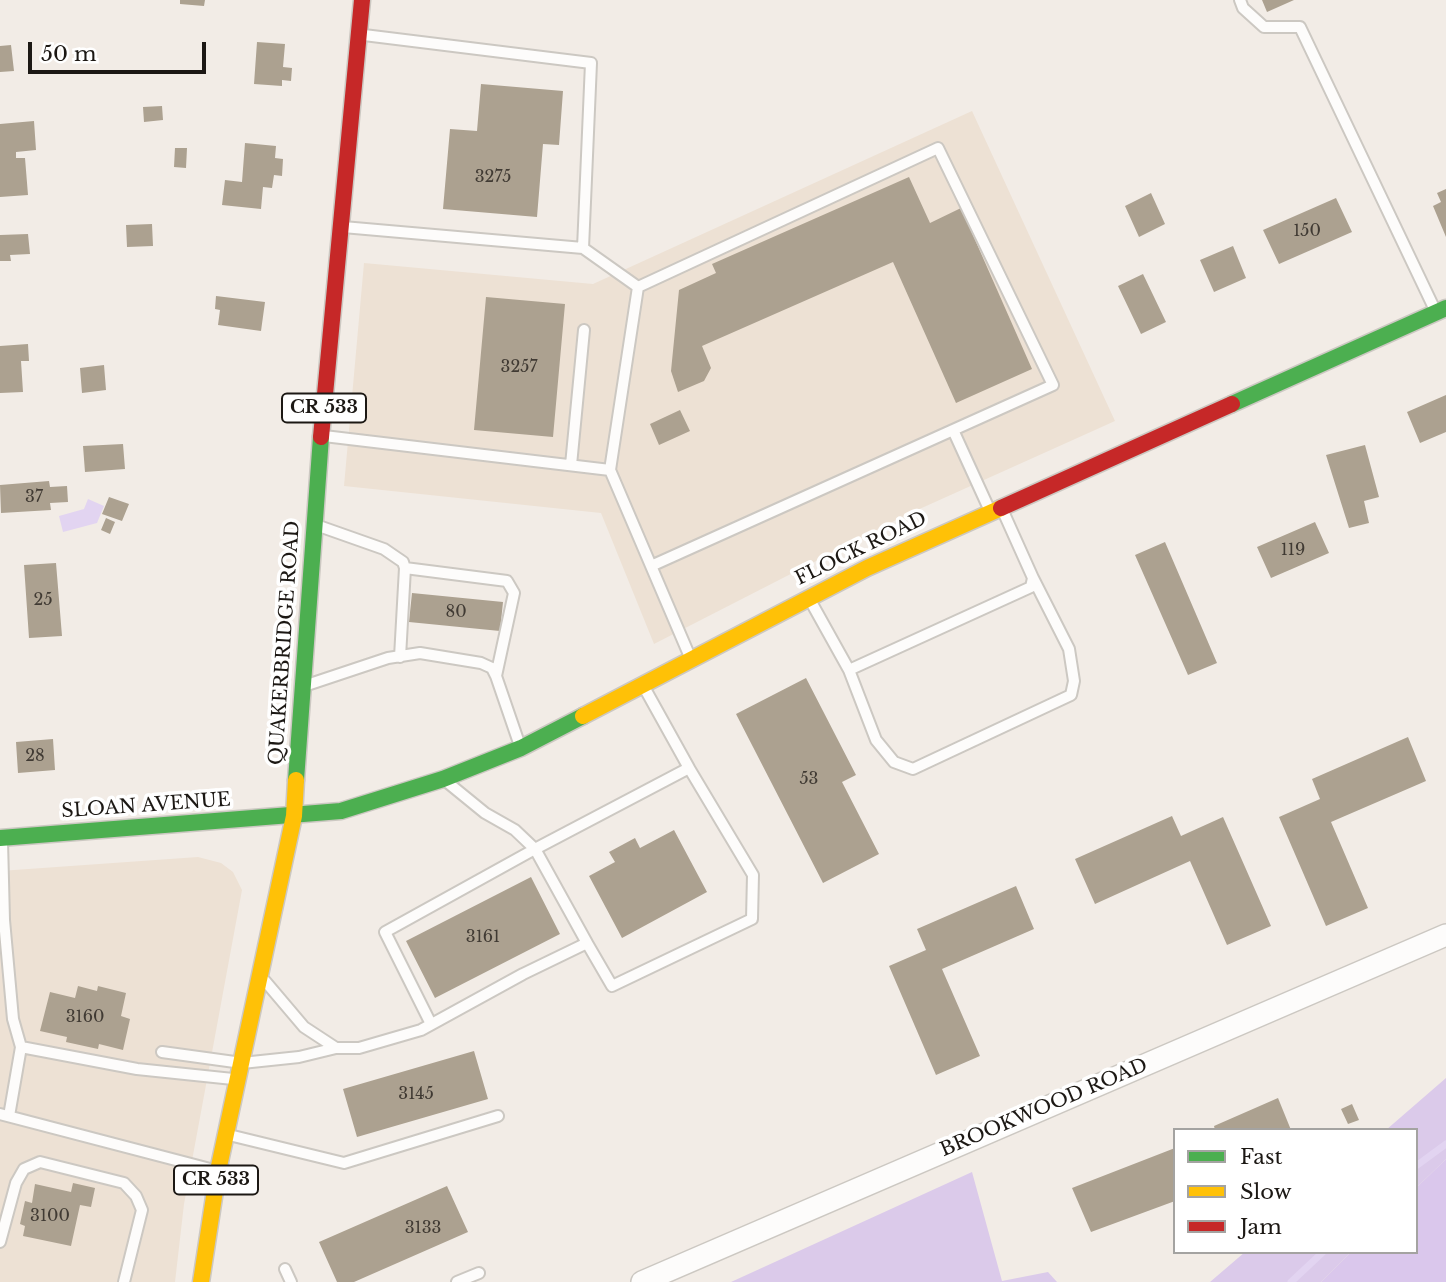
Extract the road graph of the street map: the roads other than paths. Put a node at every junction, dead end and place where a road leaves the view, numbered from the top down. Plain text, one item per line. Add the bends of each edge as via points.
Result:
1 (362, 0) edge
2 (1240, 0) edge
3 (359, 34) junction
4 (341, 227) junction
5 (583, 248) junction
6 (638, 287) junction
7 (1441, 310) edge
8 (584, 330) dead end
9 (953, 430) junction
10 (321, 435) junction
11 (571, 465) junction
12 (610, 470) junction
13 (995, 509) junction
14 (313, 524) junction
15 (652, 566) junction
16 (405, 568) junction
17 (1033, 578) junction
18 (808, 598) junction
19 (400, 657) junction
20 (690, 657) junction
21 (849, 670) junction
22 (496, 676) junction
23 (643, 685) junction
24 (303, 687) junction
25 (521, 748) junction
26 (690, 768) junction
27 (443, 779) junction
28 (295, 816) junction
29 (1, 838) edge
30 (535, 849) junction
31 (1446, 935) edge
32 (587, 943) junction
33 (261, 977) junction
34 (431, 1024) junction
35 (21, 1047) junction
36 (336, 1048) junction
37 (162, 1052) dead end
38 (242, 1063) junction
39 (239, 1080) junction
40 (5, 1115) edge
41 (498, 1116) dead end
42 (226, 1134) junction
43 (218, 1171) junction
44 (0, 1242) edge
45 (285, 1269) dead end
46 (479, 1273) dead end
47 (650, 1280) edge
48 (124, 1282) edge
49 (201, 1282) edge
50 (291, 1282) edge
51 (457, 1282) edge

1 - 3 main road, QUAKERBRIDGE ROAD / CR 533
2 - 7 lane via 1264,27 1300,27
3 - 4 main road, QUAKERBRIDGE ROAD / CR 533
3 - 5 lane via 591,64
4 - 5 lane
4 - 10 main road, QUAKERBRIDGE ROAD / CR 533
5 - 6 lane
6 - 9 lane via 938,148 1053,385
6 - 12 lane
7 - 13 main road, FLOCK ROAD
8 - 11 lane
9 - 13 lane
9 - 15 lane
10 - 11 lane
10 - 14 main road, QUAKERBRIDGE ROAD / CR 533
11 - 12 lane
12 - 15 lane
13 - 17 lane
13 - 18 main road, FLOCK ROAD
14 - 16 lane via 384,549
14 - 24 main road, QUAKERBRIDGE ROAD / CR 533
15 - 20 lane
16 - 19 lane
16 - 22 lane via 507,581 514,593
17 - 21 lane via 1031,587
17 - 21 lane via 1069,649 1074,681 1071,695 913,769 894,762 876,740
18 - 20 main road, FLOCK ROAD
18 - 21 lane
19 - 22 lane via 420,653 481,663
19 - 24 lane
20 - 23 main road, FLOCK ROAD
22 - 25 lane
23 - 25 main road, FLOCK ROAD
23 - 26 lane
24 - 28 main road, QUAKERBRIDGE ROAD / CR 533
25 - 27 main road, FLOCK ROAD
26 - 30 lane
26 - 32 lane via 752,875 752,919 612,986
27 - 28 main road, FLOCK ROAD via 341,811
27 - 30 lane
28 - 29 main road, SLOAN AVENUE
28 - 33 main road, QUAKERBRIDGE ROAD / CR 533
29 - 35 lane via 13,1019
30 - 32 lane
30 - 34 lane via 385,932
31 - 47 street, BROOKWOOD ROAD
32 - 34 lane
33 - 36 lane via 304,1027
33 - 38 main road, QUAKERBRIDGE ROAD / CR 533
34 - 36 lane via 359,1048
35 - 39 lane via 137,1069
35 - 40 lane
36 - 38 lane
37 - 38 lane
38 - 39 main road, QUAKERBRIDGE ROAD / CR 533
39 - 42 main road, QUAKERBRIDGE ROAD / CR 533
40 - 43 lane
41 - 42 lane via 344,1163
42 - 43 main road, QUAKERBRIDGE ROAD / CR 533
43 - 49 main road, QUAKERBRIDGE ROAD / CR 533
44 - 48 lane via 24,1169 40,1162 124,1183 142,1210
45 - 50 lane
46 - 51 lane

